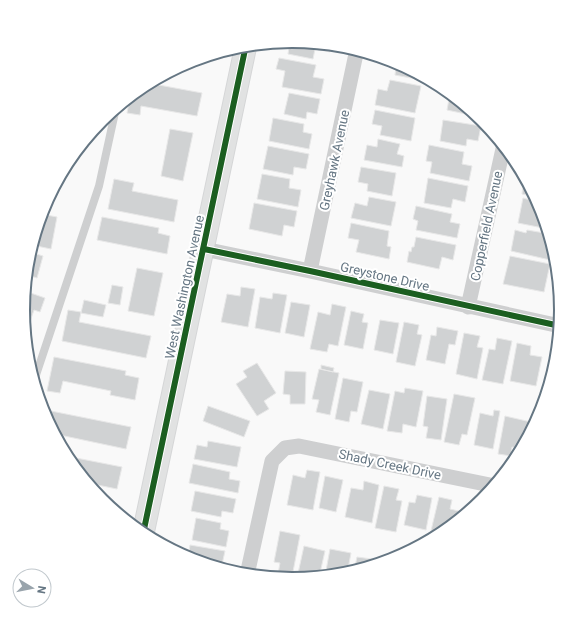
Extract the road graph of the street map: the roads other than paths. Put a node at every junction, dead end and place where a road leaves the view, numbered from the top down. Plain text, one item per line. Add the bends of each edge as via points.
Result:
1 (244, 52) edge
2 (356, 55) edge
3 (114, 118) edge
4 (502, 152) edge
5 (204, 249) junction
6 (310, 270) junction
7 (468, 307) junction
8 (554, 325) edge
9 (37, 371) edge
10 (488, 485) edge
11 (145, 526) edge
12 (248, 568) edge

1 - 5 main road, West Washington Avenue
2 - 6 street, Greyhawk Avenue
3 - 9 lane via 99,186
4 - 7 street, Copperfield Avenue
5 - 6 street, Greystone Drive
5 - 11 main road, West Washington Avenue
6 - 7 street, Greystone Drive
7 - 8 street, Greystone Drive
10 - 12 street, Shady Creek Drive via 299,446 285,448 272,461

